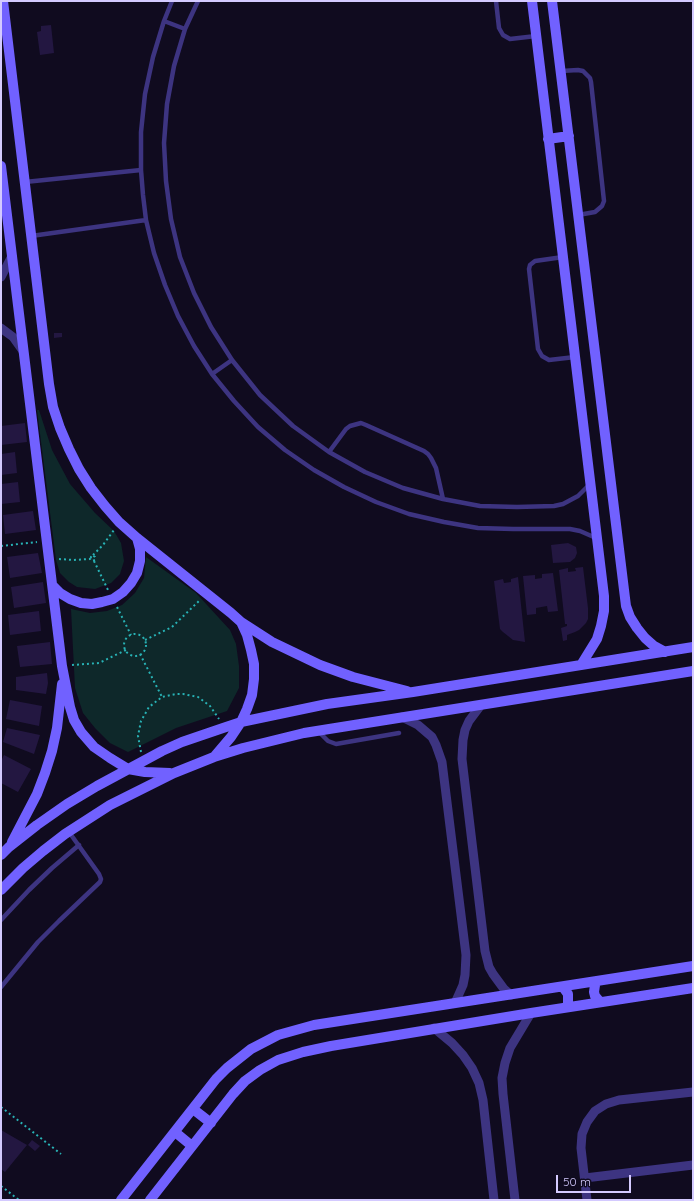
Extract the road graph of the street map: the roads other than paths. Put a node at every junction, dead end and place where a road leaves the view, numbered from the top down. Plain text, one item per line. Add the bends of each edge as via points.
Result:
1 (3, 1) edge
2 (172, 1) edge
3 (198, 1) edge
4 (496, 1) edge
5 (532, 1) edge
6 (552, 1) edge
7 (164, 21) junction
8 (185, 30) junction
9 (536, 36) junction
10 (561, 71) junction
11 (569, 136) junction
12 (548, 139) junction
13 (1, 167) edge
14 (141, 170) junction
15 (25, 182) junction
16 (578, 215) junction
17 (146, 220) junction
18 (31, 236) junction
19 (12, 256) junction
20 (563, 257) junction
21 (1, 277) edge
22 (1, 328) edge
23 (23, 351) junction
24 (575, 357) junction
25 (232, 360) junction
26 (212, 374) junction
27 (329, 452) junction
28 (590, 483) junction
29 (443, 500) junction
30 (137, 538) junction
31 (597, 539) junction
32 (52, 586) junction
33 (240, 622) junction
34 (693, 647) edge
35 (665, 652) junction
36 (581, 665) junction
37 (62, 666) junction
38 (693, 671) edge
39 (413, 692) junction
40 (481, 705) junction
41 (402, 717) junction
42 (241, 722) junction
43 (319, 731) junction
44 (399, 733) dead end
45 (214, 757) junction
46 (128, 769) junction
47 (174, 773) junction
48 (68, 832) junction
49 (79, 846) junction
50 (9, 847) junction
51 (1, 855) edge
52 (1, 890) edge
53 (1, 920) edge
54 (693, 966) edge
55 (596, 981) junction
56 (563, 986) junction
57 (1, 987) edge
58 (693, 988) edge
59 (511, 995) junction
60 (600, 1002) junction
61 (455, 1003) junction
62 (567, 1007) junction
63 (531, 1013) junction
64 (434, 1028) junction
65 (693, 1092) edge
66 (193, 1109) junction
67 (211, 1123) junction
68 (175, 1132) junction
69 (192, 1146) junction
70 (693, 1165) edge
71 (585, 1178) junction
72 (121, 1200) edge
73 (150, 1200) edge
74 (494, 1200) edge
75 (515, 1200) edge
76 (588, 1200) edge

1 - 15 main road
2 - 7 lane
3 - 8 lane
4 - 9 lane via 499,28 503,35 510,39
5 - 9 main road
6 - 10 main road
7 - 8 lane
7 - 14 lane via 145,94
8 - 25 lane via 174,66 167,104 164,143 171,219 180,257 194,293
9 - 12 main road
10 - 11 main road
10 - 16 lane via 583,71 591,82 604,201 595,212
11 - 12 main road
11 - 16 main road
12 - 20 main road
13 - 19 main road
14 - 15 lane
14 - 17 lane
15 - 18 main road
16 - 35 main road via 626,606 637,628 649,642
17 - 18 lane
17 - 26 lane via 164,285 194,346
18 - 30 main road via 49,384 60,428 83,476 119,522
19 - 21 street
19 - 23 main road
20 - 24 main road
20 - 24 lane via 536,261 530,265 536,334 540,353 545,358 549,360
22 - 23 street via 13,337
23 - 32 main road
24 - 28 main road
25 - 26 lane
25 - 27 lane via 260,395 293,426
26 - 31 lane via 258,427 285,450 338,484 376,502 409,514 478,528 570,529 584,532
27 - 29 lane via 365,472 403,488
27 - 29 lane via 350,426 360,423 366,425 428,454 436,468
28 - 29 lane via 578,496 554,506 480,506
28 - 31 main road
30 - 32 main road via 140,561 136,573 131,583 113,599 97,603 80,603
30 - 33 main road
31 - 36 main road via 604,611 597,639
32 - 37 main road
33 - 39 main road via 272,642 320,665 370,682
33 - 42 main road via 247,635 254,664 252,695
34 - 35 main road
35 - 36 main road
36 - 39 main road
37 - 46 main road via 70,707 81,732 94,747
37 - 50 main road via 58,728 52,751 37,794
38 - 40 main road
39 - 42 main road via 327,704
40 - 41 main road
40 - 59 street via 465,730 462,759 485,951 493,974
41 - 43 main road
41 - 61 street via 418,725 432,737 442,762 466,955 464,980
42 - 45 main road
42 - 46 main road via 182,742
43 - 44 lane via 328,741 336,744
43 - 45 main road via 266,742
45 - 47 main road
46 - 47 main road
46 - 50 main road via 66,804
47 - 48 main road via 110,805
48 - 49 lane
48 - 52 main road via 43,850
49 - 53 lane via 52,868
49 - 57 lane via 99,874 100,882 38,942
50 - 51 main road
54 - 55 main road
55 - 56 main road
55 - 60 main road via 594,992
56 - 59 main road
56 - 62 main road via 568,994
58 - 60 main road
59 - 61 main road
60 - 62 main road
61 - 66 main road via 314,1025 278,1035 238,1058 216,1079
62 - 63 main road
63 - 64 main road
63 - 75 street via 510,1048 502,1078
64 - 67 main road via 324,1047 278,1060 245,1081
64 - 74 street via 464,1055 479,1083
65 - 71 street via 619,1100 606,1104 595,1112 582,1134
66 - 67 main road
66 - 68 main road
67 - 69 main road
68 - 69 main road
68 - 72 main road
69 - 73 main road
70 - 71 street
71 - 76 street

